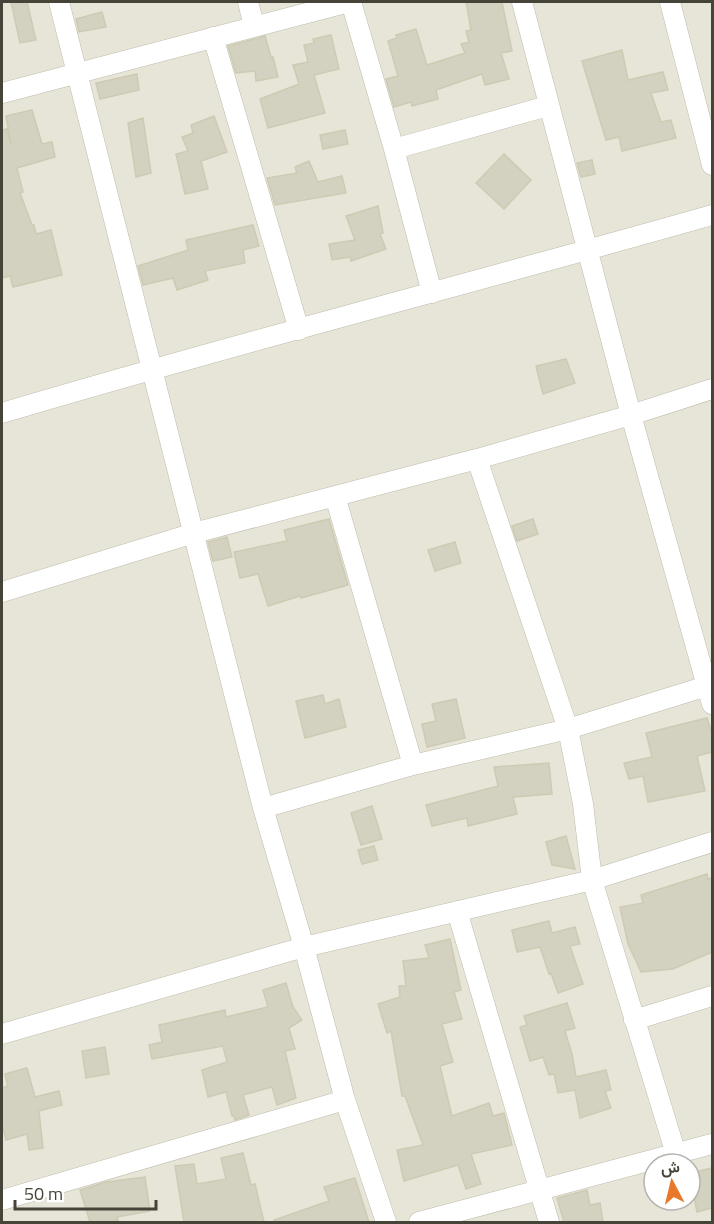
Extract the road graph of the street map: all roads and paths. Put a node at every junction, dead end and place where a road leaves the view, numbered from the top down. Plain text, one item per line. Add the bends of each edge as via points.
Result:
1 (59, 2) edge
2 (248, 2) edge
3 (350, 2) edge
4 (522, 2) edge
5 (670, 2) edge
6 (254, 26) junction
7 (213, 37) junction
8 (76, 74) junction
9 (2, 93) edge
10 (548, 106) junction
11 (394, 149) junction
12 (712, 165) edge
13 (712, 215) edge
14 (586, 251) junction
15 (432, 293) junction
16 (299, 330) junction
17 (151, 369) junction
18 (712, 389) edge
19 (2, 413) edge
20 (631, 415) junction
21 (477, 459) junction
22 (335, 496) junction
23 (194, 533) junction
24 (2, 592) edge
25 (710, 695) edge
26 (568, 729) junction
27 (413, 765) junction
28 (263, 808) junction
29 (712, 842) edge
30 (591, 880) junction
31 (457, 911) junction
32 (304, 946) junction
33 (712, 996) edge
34 (634, 1020) junction
35 (2, 1034) edge
36 (345, 1100) junction
37 (712, 1144) edge
38 (675, 1152) edge
39 (683, 1152) edge
40 (642, 1163) edge
41 (540, 1191) junction
42 (2, 1200) edge
43 (386, 1222) edge
44 (419, 1222) edge
45 (549, 1222) edge

1 - 8 street
2 - 6 street
3 - 6 street
3 - 11 street
4 - 10 street
5 - 12 street
6 - 7 street
7 - 8 street
7 - 16 street
8 - 9 street
8 - 17 street
10 - 11 street
10 - 14 street
11 - 15 street
13 - 14 street
14 - 15 street
14 - 20 street
15 - 16 street
16 - 17 street
17 - 19 street
17 - 23 street
18 - 20 street
20 - 21 street
20 - 25 street
21 - 22 street
21 - 26 street
22 - 23 street
22 - 27 street
23 - 24 street
23 - 28 street
25 - 26 street
26 - 27 street
26 - 30 street via 583,804
27 - 28 street
28 - 32 street
29 - 30 street
30 - 31 street
30 - 34 street
31 - 32 street
31 - 41 street
32 - 35 street
32 - 36 street
33 - 34 street
34 - 38 street
36 - 42 street
36 - 43 street
37 - 39 street
40 - 41 street
41 - 44 street
41 - 45 street

